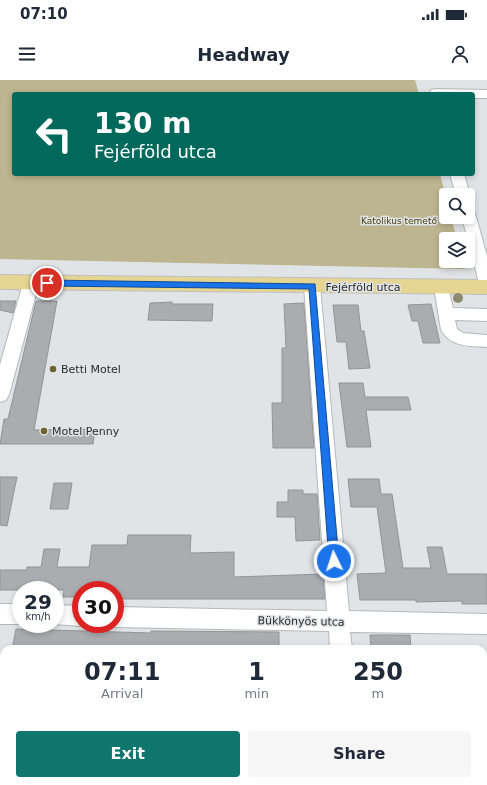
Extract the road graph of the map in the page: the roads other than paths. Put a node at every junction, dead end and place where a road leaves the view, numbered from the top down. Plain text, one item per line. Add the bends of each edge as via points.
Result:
1 (430, 80) edge
2 (434, 92) edge
3 (475, 94) edge
4 (487, 94) edge
5 (458, 176) edge
6 (461, 188) edge
7 (471, 224) edge
8 (0, 282) edge
9 (31, 283) junction
10 (487, 284) edge
11 (312, 286) junction
12 (442, 287) junction
13 (487, 287) edge
14 (446, 314) junction
15 (487, 315) edge
16 (487, 341) edge
17 (0, 395) edge
18 (0, 614) edge
19 (12, 614) edge
20 (124, 617) edge
21 (339, 622) junction
22 (487, 624) edge
23 (341, 645) edge

1 - 2 street
3 - 4 street
5 - 6 street
7 - 10 street
8 - 9 main road, Fejérföld utca
9 - 11 main road, Fejérföld utca
9 - 17 street
11 - 12 main road, Fejérföld utca
11 - 21 street
12 - 13 main road, Fejérföld utca
12 - 14 street
14 - 15 street
14 - 16 street via 449,330 454,337
18 - 19 street
20 - 21 street, Bükkönyös utca
21 - 22 street, Bükkönyös utca
21 - 23 street

